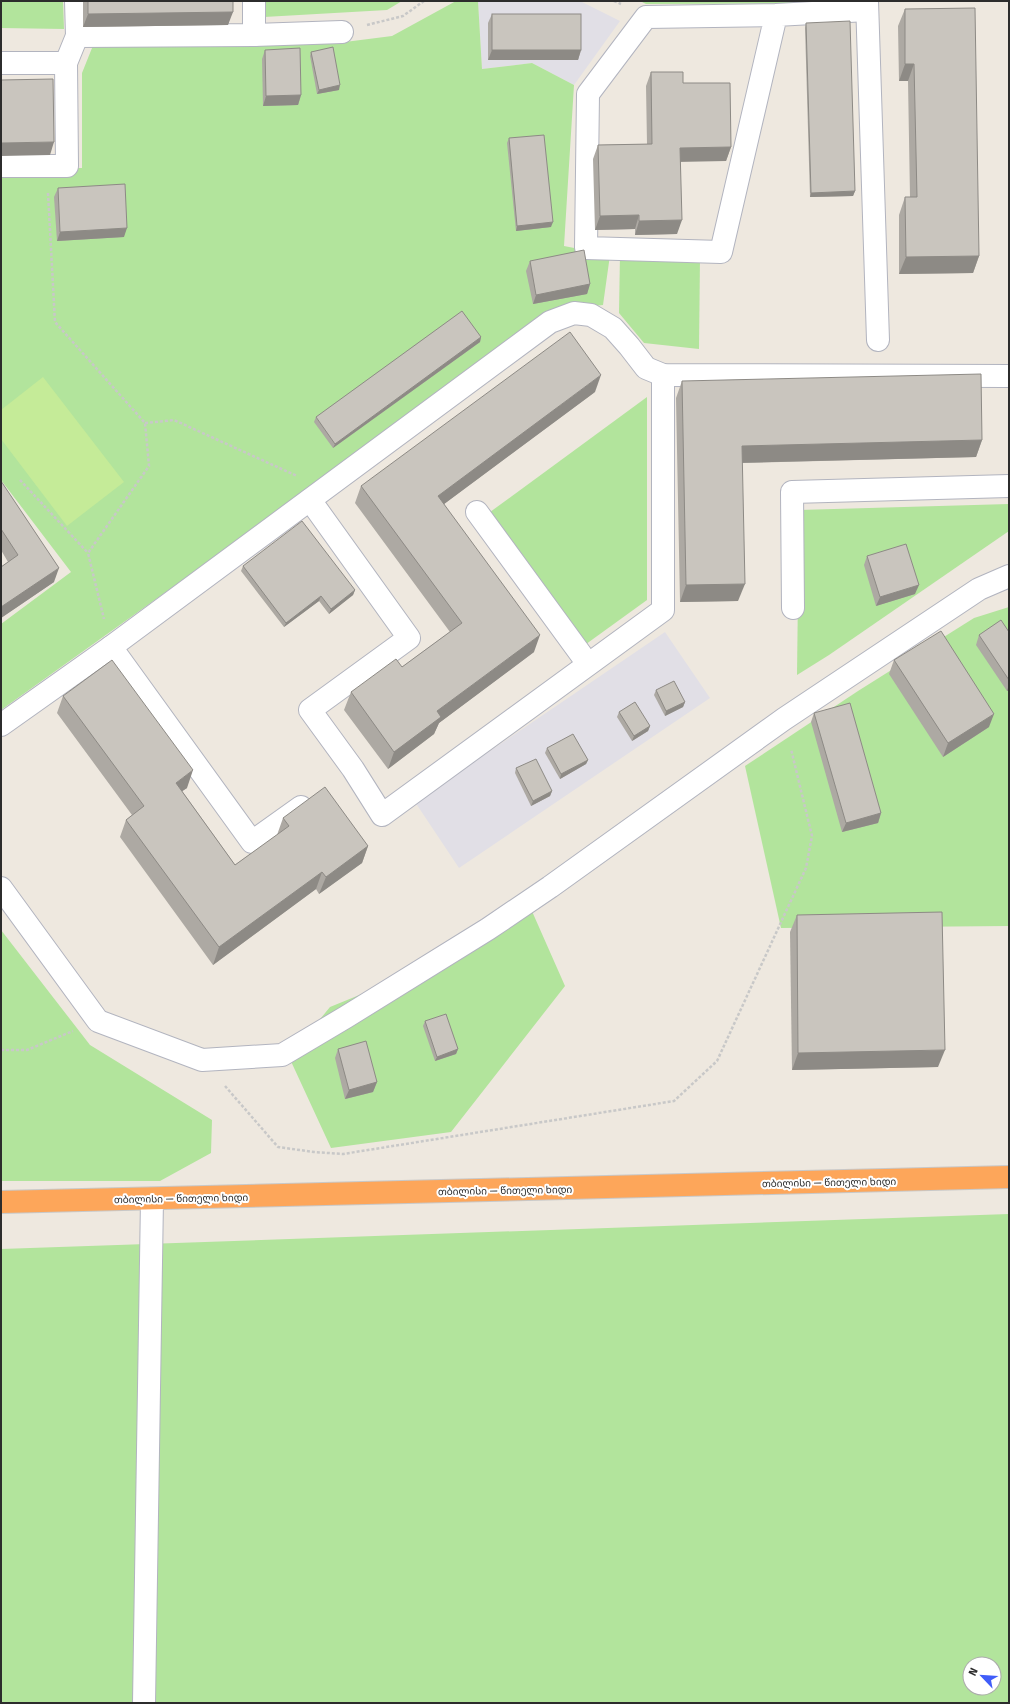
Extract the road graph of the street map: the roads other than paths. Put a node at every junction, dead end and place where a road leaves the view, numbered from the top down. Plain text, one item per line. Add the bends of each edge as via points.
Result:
1 (76, 1) edge
2 (254, 1) edge
3 (867, 6) edge
4 (776, 15) junction
5 (342, 32) road end
6 (254, 35) junction
7 (77, 36) junction
8 (1, 63) edge
9 (66, 63) junction
10 (1, 166) edge
11 (878, 340) dead end
12 (663, 375) junction
13 (1009, 376) edge
14 (1009, 486) edge
15 (317, 494) junction
16 (477, 512) dead end
17 (1009, 576) edge
18 (793, 608) dead end
19 (111, 647) junction
20 (588, 664) junction
21 (1, 725) edge
22 (301, 807) edge
23 (1, 888) edge
24 (1009, 1177) edge
25 (152, 1198) junction
26 (1, 1202) edge
27 (144, 1703) edge

1 - 7 street
2 - 6 street
3 - 4 street
3 - 11 street
4 - 4 street via 721,252 586,248 588,94 646,17
5 - 6 street
6 - 7 street
7 - 9 street
8 - 9 street
9 - 10 street via 66,166
12 - 13 street
12 - 15 street via 646,368 613,328 591,315 574,313 550,322
12 - 20 street via 663,610
14 - 18 street via 792,492
15 - 19 street
15 - 20 street via 409,638 310,710 353,769 382,815
16 - 20 street
17 - 23 street via 979,589 784,719 519,908 282,1055 202,1060 98,1021
19 - 21 street
19 - 22 street via 252,842
24 - 25 highway, თბილისი — წითელი ხიდი
25 - 26 highway, თბილისი — წითელი ხიდი
25 - 27 street

